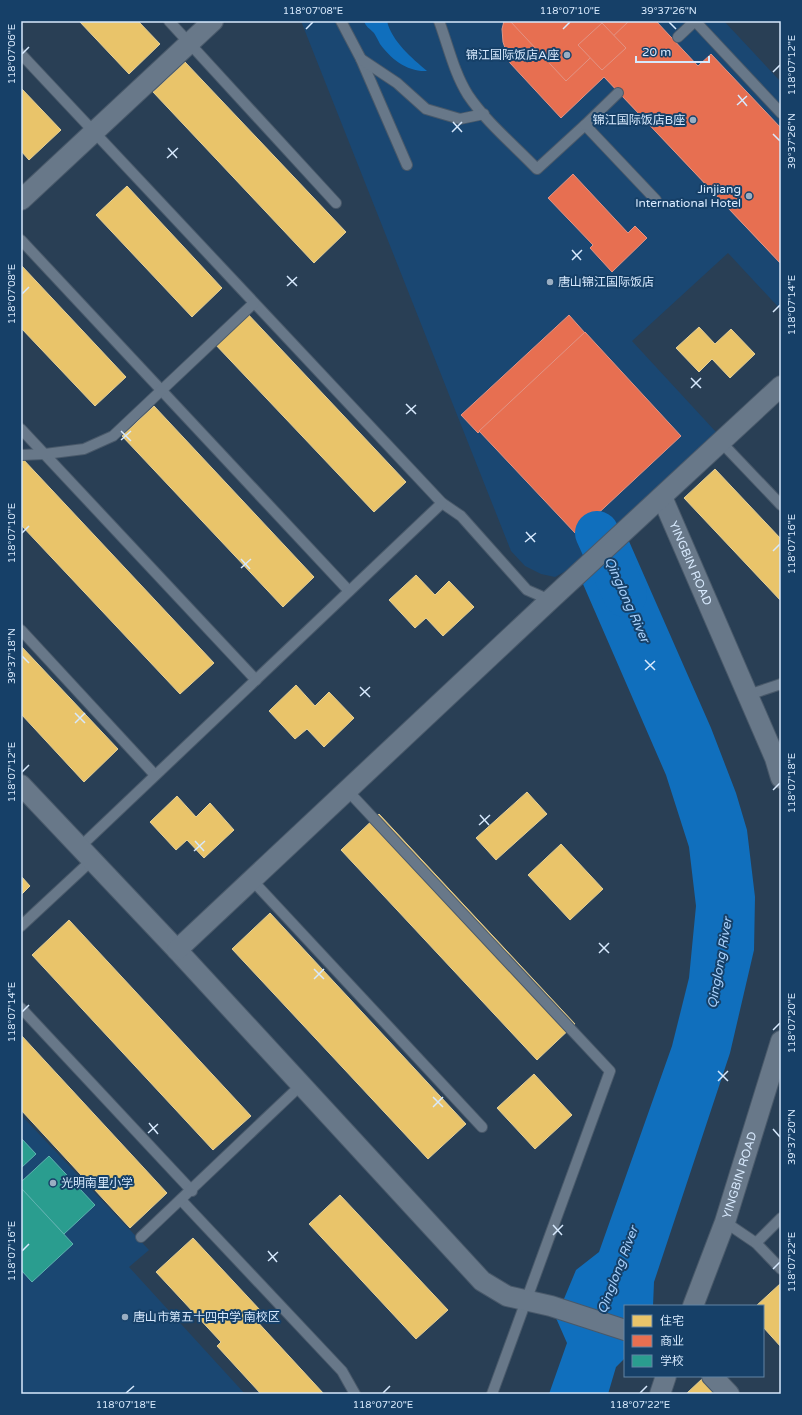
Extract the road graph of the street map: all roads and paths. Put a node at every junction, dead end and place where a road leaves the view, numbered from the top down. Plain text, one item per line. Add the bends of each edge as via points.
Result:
1 (169, 21) edge
2 (213, 21) edge
3 (341, 21) edge
4 (439, 21) edge
5 (695, 21) edge
6 (678, 37) dead end
7 (190, 44) junction
8 (21, 54) edge
9 (361, 59) junction
10 (618, 94) dead end
11 (781, 113) edge
12 (484, 114) junction
13 (585, 124) junction
14 (94, 132) junction
15 (408, 165) dead end
16 (21, 200) edge
17 (656, 200) dead end
18 (336, 203) dead end
19 (21, 240) edge
20 (254, 303) junction
21 (781, 386) edge
22 (161, 390) junction
23 (21, 429) edge
24 (721, 442) junction
25 (44, 454) junction
26 (21, 455) edge
27 (662, 497) junction
28 (442, 503) junction
29 (781, 505) edge
30 (349, 592) junction
31 (556, 594) junction
32 (21, 630) edge
33 (256, 680) junction
34 (781, 684) edge
35 (748, 695) junction
36 (155, 775) junction
37 (781, 778) edge
38 (21, 785) edge
39 (347, 790) junction
40 (86, 853) junction
41 (252, 880) junction
42 (21, 926) edge
43 (177, 950) junction
44 (21, 1008) edge
45 (781, 1042) edge
46 (301, 1085) junction
47 (482, 1127) dead end
48 (192, 1190) junction
49 (181, 1200) junction
50 (781, 1218) edge
51 (725, 1222) junction
52 (140, 1237) dead end
53 (756, 1243) junction
54 (781, 1269) edge
55 (526, 1299) junction
56 (693, 1305) edge
57 (624, 1330) edge
58 (666, 1377) edge
59 (713, 1377) edge
60 (355, 1394) edge
61 (492, 1394) edge
62 (660, 1394) edge
63 (729, 1394) edge

1 - 7 lane
2 - 7 street
3 - 9 lane
4 - 12 lane via 458,76
5 - 6 lane
5 - 11 lane
7 - 14 street
7 - 18 lane
8 - 14 lane
9 - 12 lane via 397,83 426,109 460,119
9 - 15 lane
10 - 13 lane
12 - 13 lane via 537,169
13 - 17 lane
14 - 16 street
14 - 20 lane
19 - 22 lane
20 - 22 lane
20 - 28 lane
21 - 24 street
22 - 25 lane via 113,436 84,449
22 - 30 lane
23 - 25 lane
24 - 27 street
24 - 29 lane
25 - 26 lane
25 - 33 lane
27 - 31 street
27 - 35 street, YINGBIN ROAD
28 - 30 lane
28 - 31 lane via 461,516 527,590
30 - 33 lane
31 - 39 street
32 - 36 lane
33 - 36 lane
34 - 35 lane
35 - 37 street, YINGBIN ROAD
36 - 40 lane
38 - 40 street
39 - 41 street
39 - 55 lane via 610,1071
40 - 42 lane
40 - 43 street
41 - 43 street
41 - 47 lane
43 - 46 street
44 - 48 lane
45 - 51 street, YINGBIN ROAD
46 - 48 lane
46 - 55 street via 482,1281 506,1296
48 - 49 lane
49 - 52 lane
49 - 60 lane via 342,1371
50 - 53 lane
51 - 53 lane
51 - 56 street, YINGBIN ROAD
53 - 54 lane
55 - 57 street
55 - 61 lane
58 - 62 street
59 - 63 street

